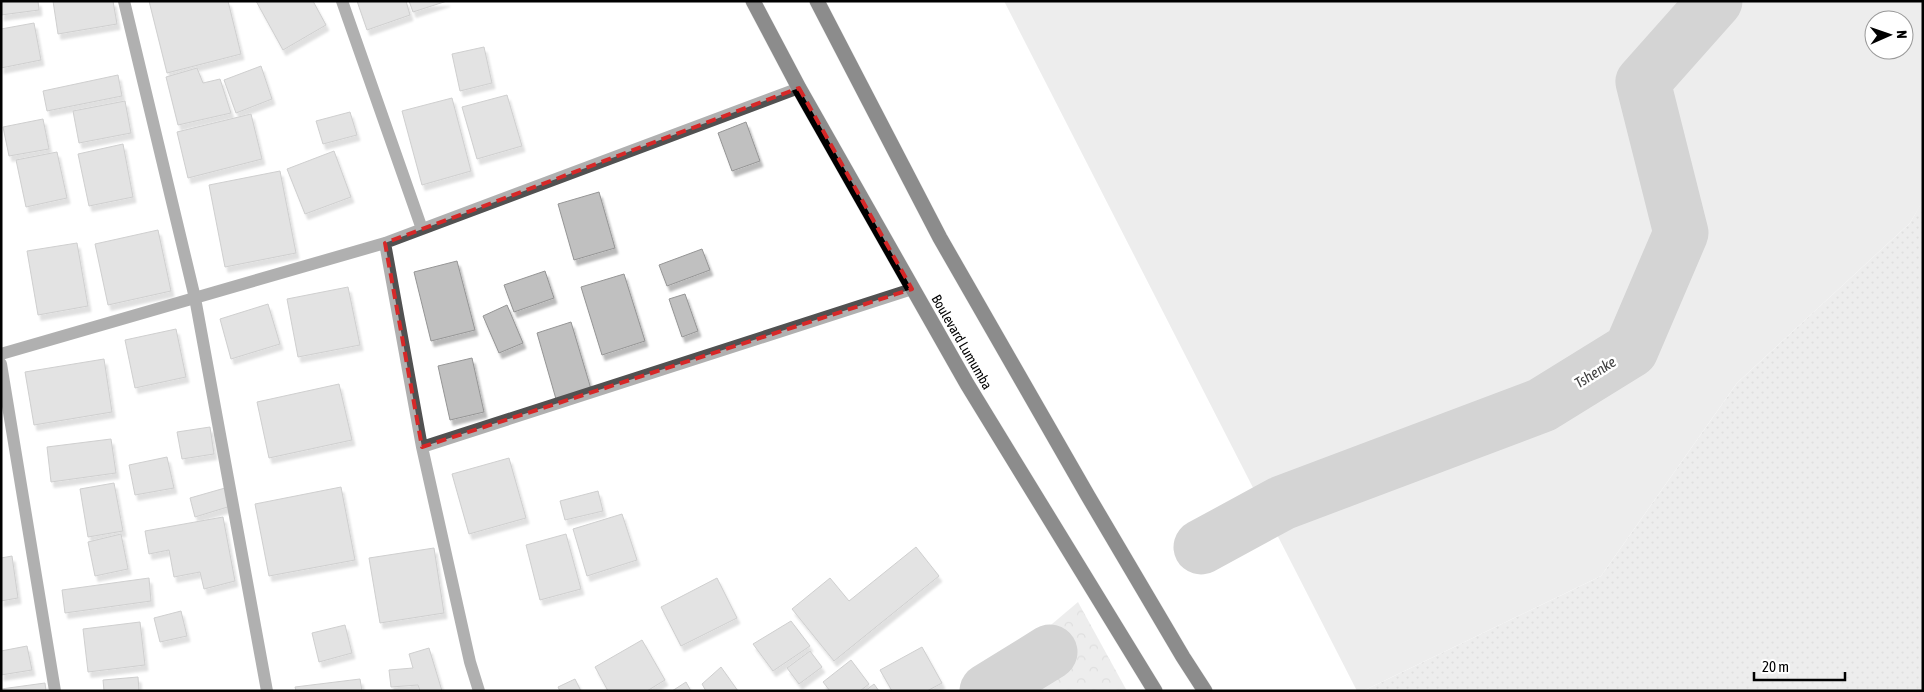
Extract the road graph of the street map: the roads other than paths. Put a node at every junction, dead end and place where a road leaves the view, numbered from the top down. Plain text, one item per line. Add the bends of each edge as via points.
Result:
1 (124, 1) edge
2 (342, 1) edge
3 (753, 1) edge
4 (817, 1) edge
5 (799, 88) junction
6 (422, 229) junction
7 (385, 243) junction
8 (912, 289) junction
9 (195, 298) junction
10 (1, 354) edge
11 (1, 364) edge
12 (422, 447) junction
13 (55, 691) edge
14 (267, 691) edge
15 (479, 691) edge
16 (1155, 691) edge
17 (1205, 691) edge

1 - 9 street
2 - 6 street
3 - 5 highway, Boulevard Lumumba
4 - 17 highway via 940,238 1088,496
5 - 6 street
5 - 8 highway, Boulevard Lumumba
6 - 7 street
7 - 9 street
7 - 12 street
8 - 12 street
8 - 16 highway, Boulevard Lumumba
9 - 10 street
9 - 14 street
11 - 13 street
12 - 15 street

